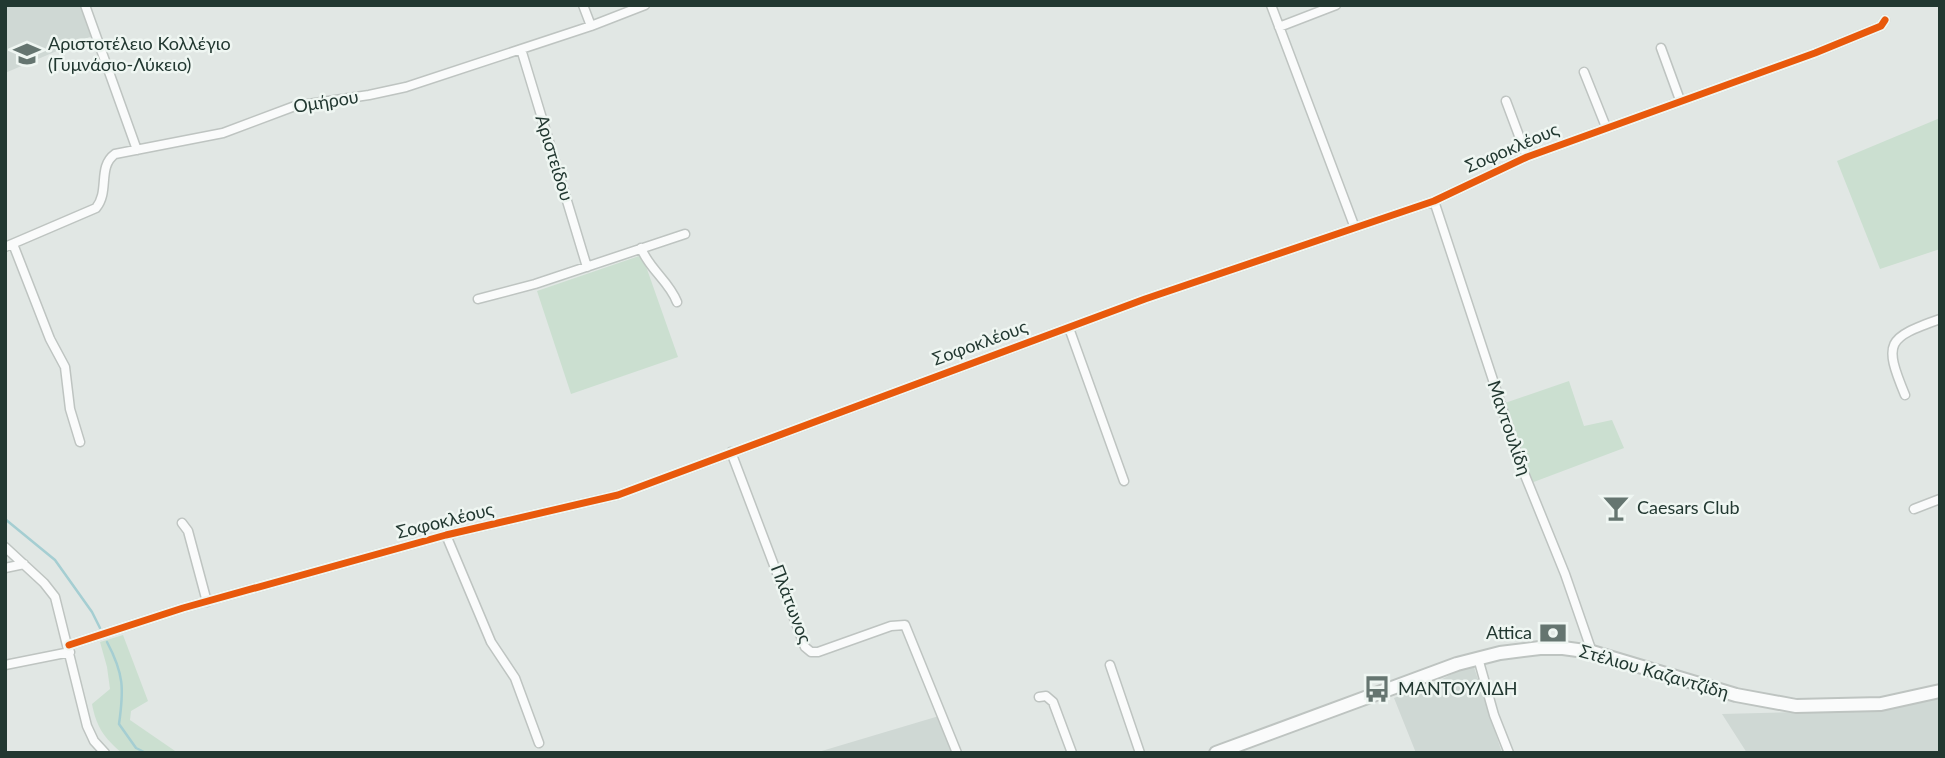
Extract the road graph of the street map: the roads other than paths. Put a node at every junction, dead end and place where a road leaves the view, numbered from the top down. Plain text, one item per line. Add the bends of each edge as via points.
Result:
1 (85, 5) edge
2 (583, 5) edge
3 (645, 5) edge
4 (1271, 5) edge
5 (1336, 5) edge
6 (1885, 20) dead end
7 (591, 26) junction
8 (1279, 27) junction
9 (1661, 48) dead end
10 (521, 49) junction
11 (1584, 72) dead end
12 (1680, 100) junction
13 (1506, 101) dead end
14 (1606, 127) junction
15 (137, 150) junction
16 (1528, 157) junction
17 (1434, 201) junction
18 (1355, 228) junction
19 (685, 234) dead end
20 (9, 245) edge
21 (641, 248) junction
22 (587, 267) junction
23 (478, 299) dead end
24 (677, 302) dead end
25 (1940, 319) edge
26 (1069, 328) junction
27 (1905, 395) dead end
28 (80, 442) dead end
29 (732, 452) junction
30 (1124, 481) dead end
31 (1940, 499) edge
32 (1914, 509) dead end
33 (182, 523) dead end
34 (446, 534) junction
35 (5, 547) edge
36 (24, 564) junction
37 (5, 568) edge
38 (207, 602) junction
39 (69, 648) junction
40 (1592, 652) junction
41 (1478, 658) junction
42 (1110, 664) dead end
43 (5, 665) edge
44 (1940, 691) edge
45 (1039, 697) dead end
46 (539, 743) dead end
47 (105, 753) edge
48 (957, 753) edge
49 (1072, 753) edge
50 (1140, 753) edge
51 (1216, 753) edge
52 (1509, 753) edge

1 - 15 street
2 - 7 street
3 - 7 street, Ομήρου
4 - 8 street
5 - 8 street
6 - 12 street, Σοφοκλέους via 1855,38
7 - 10 street, Ομήρου
8 - 18 street
9 - 12 street
10 - 15 street, Ομήρου via 387,92 295,106 223,133
10 - 22 street, Αριστείδου
11 - 14 street
12 - 14 street, Σοφοκλέους
13 - 16 street
14 - 16 street, Σοφοκλέους
15 - 20 street, Ομήρου via 115,154 108,161 104,194 96,208
16 - 17 street, Σοφοκλέους
17 - 18 street, Σοφοκλέους
17 - 40 street, Μαντουλίδη via 1522,468
18 - 26 street, Σοφοκλέους
19 - 21 street
20 - 28 street via 65,367
21 - 22 street
21 - 24 street
22 - 23 street
25 - 27 street via 1899,336 1893,344 1894,368
26 - 29 street, Σοφοκλέους
26 - 30 street
29 - 34 street, Σοφοκλέους via 603,500
29 - 48 street, Πλάτωνος via 805,647 818,652 905,625
31 - 32 street
33 - 38 street
34 - 38 street, Σοφοκλέους
34 - 46 street via 491,642 515,678
35 - 36 street
36 - 37 street
36 - 39 street via 55,597
38 - 39 street, Σοφοκλέους
39 - 43 street, Σοφοκλέους
39 - 47 street via 87,726
40 - 41 main road, Στέλιου Καζαντζίδη via 1540,648
40 - 44 main road, Στέλιου Καζαντζίδη via 1736,695 1796,706 1881,704
41 - 51 main road, Στέλιου Καζαντζίδη
41 - 52 street
42 - 50 street
45 - 49 street via 1053,702

